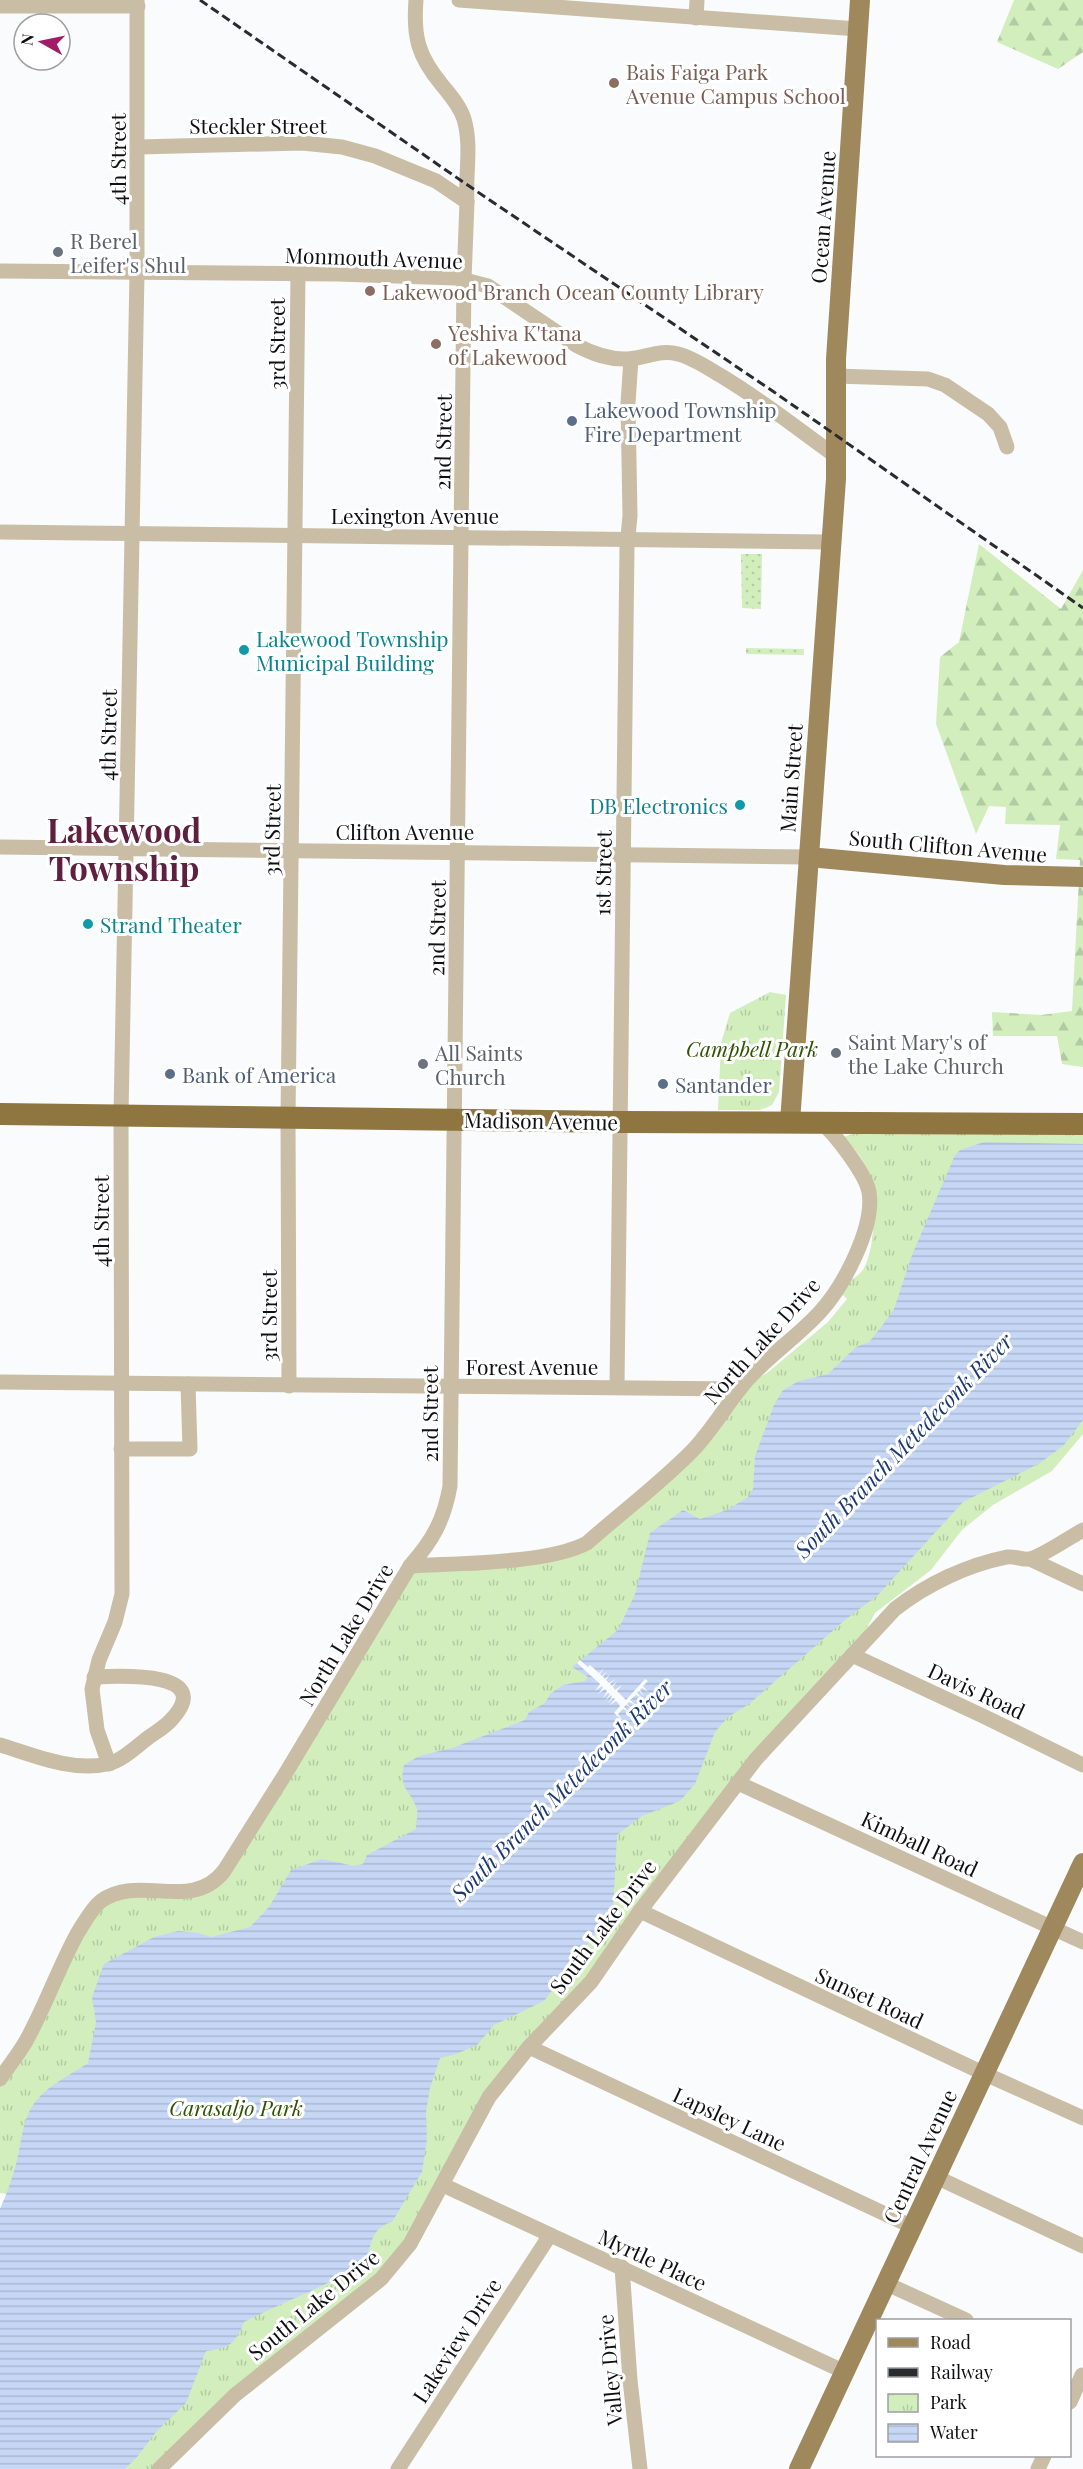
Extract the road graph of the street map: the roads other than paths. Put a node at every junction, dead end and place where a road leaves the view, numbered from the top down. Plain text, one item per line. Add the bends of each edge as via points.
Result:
1 (416, 0) edge
2 (459, 0) edge
3 (697, 0) edge
4 (860, 0) edge
5 (138, 2) edge
6 (563, 4) edge
7 (0, 6) edge
8 (696, 18) junction
9 (858, 28) junction
10 (138, 147) junction
11 (467, 202) junction
12 (0, 271) edge
13 (137, 273) junction
14 (298, 274) junction
15 (464, 280) junction
16 (631, 359) junction
17 (836, 376) junction
18 (837, 447) junction
19 (1007, 447) dead end
20 (0, 532) edge
21 (132, 534) junction
22 (296, 536) junction
23 (462, 537) junction
24 (627, 539) junction
25 (830, 542) junction
26 (0, 847) edge
27 (125, 849) junction
28 (292, 851) junction
29 (458, 852) junction
30 (624, 854) junction
31 (809, 857) junction
32 (1083, 877) edge
33 (0, 1114) edge
34 (121, 1115) junction
35 (288, 1117) junction
36 (454, 1119) junction
37 (620, 1122) junction
38 (790, 1122) junction
39 (821, 1122) junction
40 (1083, 1124) edge
41 (0, 1382) edge
42 (121, 1383) junction
43 (188, 1384) junction
44 (289, 1386) junction
45 (450, 1387) junction
46 (617, 1387) junction
47 (739, 1389) junction
48 (121, 1449) junction
49 (1083, 1530) edge
50 (1029, 1559) junction
51 (410, 1566) junction
52 (1083, 1584) edge
53 (852, 1655) junction
54 (94, 1677) junction
55 (0, 1745) edge
56 (109, 1764) junction
57 (1083, 1765) edge
58 (738, 1783) junction
59 (1083, 1863) edge
60 (640, 1911) junction
61 (1052, 1928) junction
62 (1083, 1942) edge
63 (529, 2047) junction
64 (983, 2073) junction
65 (0, 2079) edge
66 (1083, 2118) edge
67 (936, 2177) junction
68 (443, 2185) junction
69 (913, 2227) junction
70 (550, 2235) junction
71 (1083, 2246) edge
72 (621, 2267) junction
73 (887, 2284) junction
74 (964, 2319) edge
75 (845, 2372) junction
76 (1078, 2374) edge
77 (1071, 2398) edge
78 (159, 2469) edge
79 (398, 2469) edge
80 (640, 2469) edge
81 (799, 2469) edge

1 - 11 street via 415,35 420,53 464,119 468,145
2 - 6 street
3 - 8 street
4 - 9 main road, Ocean Avenue
5 - 7 street
5 - 10 street, 4th Street
6 - 8 street
8 - 9 street
9 - 17 main road, Ocean Avenue
10 - 11 street, Steckler Street via 302,143 342,147 436,181
10 - 13 street, 4th Street
11 - 15 street
12 - 13 street, Monmouth Avenue
13 - 14 street, Monmouth Avenue
13 - 21 street, 4th Street
14 - 15 street, Monmouth Avenue
14 - 22 street, 3rd Street
15 - 16 street, Monmouth Avenue via 488,286 576,345 608,359
15 - 23 street, 2nd Street
16 - 18 street, Monmouth Avenue via 666,352 698,362
16 - 24 street, 1st Street
17 - 18 main road, Ocean Avenue
17 - 19 street via 928,379 945,385 988,414 1000,427
18 - 25 main road, Main Street
20 - 21 street, Lexington Avenue
21 - 22 street, Lexington Avenue
21 - 27 street, 4th Street
22 - 23 street, Lexington Avenue
22 - 28 street, 3rd Street
23 - 24 street, Lexington Avenue
23 - 29 street, 2nd Street
24 - 25 street, Lexington Avenue
24 - 30 street, 1st Street
25 - 31 main road, Main Street
26 - 27 street, Clifton Avenue
27 - 28 street, Clifton Avenue
27 - 34 street, 4th Street
28 - 29 street, Clifton Avenue
28 - 35 street, 3rd Street
29 - 30 street, Clifton Avenue
29 - 36 street, 2nd Street
30 - 31 street, Clifton Avenue
30 - 37 street, 1st Street
31 - 32 main road, South Clifton Avenue via 1004,875
31 - 38 main road, Main Street
33 - 34 highway, Madison Avenue
34 - 35 highway, Madison Avenue
34 - 42 street, 4th Street
35 - 36 highway, Madison Avenue
35 - 44 street, 3rd Street
36 - 37 highway, Madison Avenue
36 - 45 street, 2nd Street
37 - 38 highway, Madison Avenue
37 - 46 street, 1st Street
38 - 39 highway, Madison Avenue
39 - 40 highway, Madison Avenue
39 - 47 street, North Lake Drive via 861,1171 869,1193 867,1223 849,1267 821,1311
41 - 42 street, Forest Avenue
42 - 43 street, Forest Avenue
42 - 48 street, 4th Street
43 - 44 street, Forest Avenue
43 - 48 street via 190,1449
44 - 45 street, Forest Avenue
45 - 46 street, Forest Avenue
45 - 51 street, 2nd Street via 450,1486 446,1511 429,1544
46 - 47 street, Forest Avenue
47 - 51 street, North Lake Drive via 695,1449 587,1543 572,1551 519,1558
48 - 54 street, 4th Street via 122,1594 116,1622
49 - 50 street, South Lake Drive
50 - 52 street
50 - 53 street, South Lake Drive via 993,1560 918,1591 895,1609
51 - 65 street, North Lake Drive via 216,1881 190,1891 115,1892 99,1903 65,1956 26,2041
53 - 57 street, Davis Road
53 - 58 street, South Lake Drive
54 - 56 street via 97,1730
54 - 56 street via 135,1675 165,1680 182,1695 181,1705 171,1720
55 - 56 street via 63,1763
58 - 60 street, South Lake Drive
58 - 61 street, Kimball Road
59 - 61 main road, Central Avenue
60 - 63 street, South Lake Drive via 591,1982
60 - 64 street, Sunset Road
61 - 62 street, Kimball Road
61 - 64 main road, Central Avenue
63 - 68 street, South Lake Drive via 489,2097
63 - 69 street, Lapsley Lane
64 - 66 street, Sunset Road
64 - 67 main road, Central Avenue
67 - 69 main road, Central Avenue
67 - 71 street
68 - 70 street, Myrtle Place
68 - 78 street, South Lake Drive via 410,2244 381,2279 235,2395
69 - 73 main road, Central Avenue
70 - 72 street, Myrtle Place
70 - 79 street, Lakeview Drive
72 - 75 street, Myrtle Place
72 - 80 street, Valley Drive
73 - 74 street
73 - 75 main road, Central Avenue
75 - 81 main road, Central Avenue
76 - 77 street

